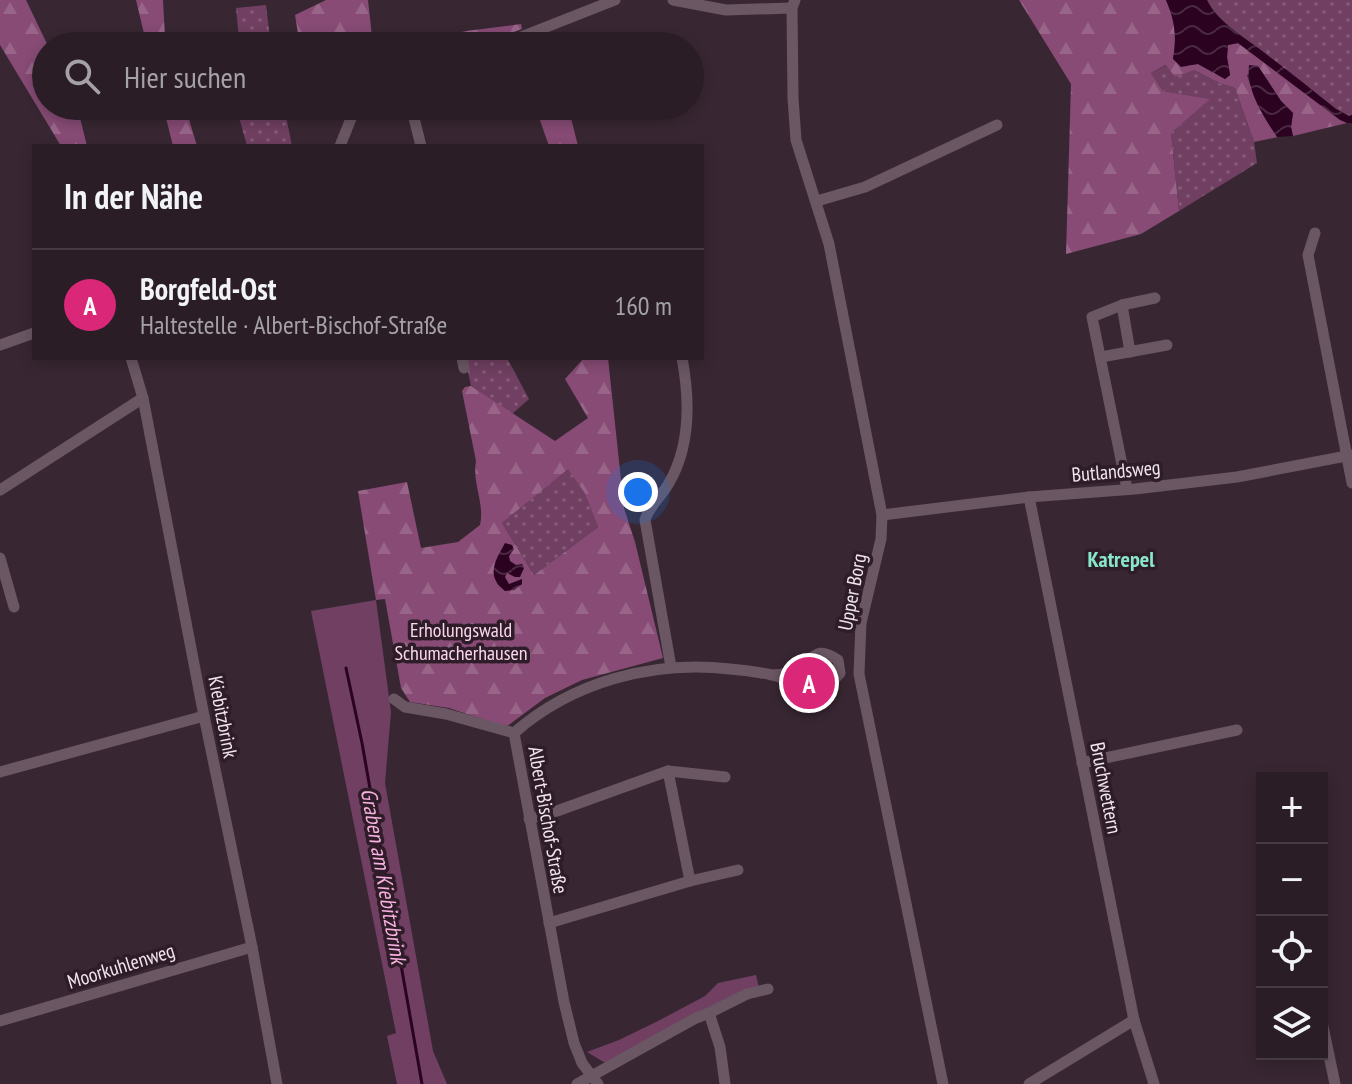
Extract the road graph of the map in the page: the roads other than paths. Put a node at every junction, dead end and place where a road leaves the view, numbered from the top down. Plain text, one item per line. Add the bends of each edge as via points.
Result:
1 (615, 0) edge
2 (673, 0) edge
3 (794, 4) edge
4 (534, 32) edge
5 (350, 120) edge
6 (414, 120) edge
7 (997, 125) dead end
8 (341, 144) edge
9 (420, 144) edge
10 (817, 201) junction
11 (1315, 233) dead end
12 (1155, 298) dead end
13 (1122, 305) junction
14 (32, 334) edge
15 (0, 345) edge
16 (1167, 345) dead end
17 (1130, 352) junction
18 (1101, 357) junction
19 (132, 360) edge
20 (682, 360) edge
21 (143, 398) junction
22 (1349, 455) edge
23 (1352, 483) edge
24 (1127, 489) junction
25 (0, 490) edge
26 (1029, 497) junction
27 (882, 515) junction
28 (0, 558) edge
29 (14, 607) dead end
30 (671, 667) junction
31 (840, 673) junction
32 (859, 674) junction
33 (773, 675) junction
34 (394, 699) dead end
35 (204, 716) junction
36 (1237, 730) dead end
37 (514, 733) junction
38 (1082, 763) junction
39 (668, 771) junction
40 (0, 772) edge
41 (725, 777) dead end
42 (529, 819) junction
43 (738, 870) dead end
44 (690, 881) junction
45 (549, 923) junction
46 (252, 947) junction
47 (768, 989) dead end
48 (709, 1013) junction
49 (1134, 1020) junction
50 (0, 1021) edge
51 (1328, 1051) edge
52 (595, 1080) edge
53 (277, 1084) edge
54 (577, 1084) edge
55 (725, 1084) edge
56 (943, 1084) edge
57 (1029, 1084) edge
58 (1154, 1084) edge
59 (1335, 1084) edge

1 - 4 street
2 - 3 street via 726,10
3 - 10 street, Upper Borg via 796,140
5 - 8 street
6 - 9 street
7 - 10 street via 865,187
10 - 27 street, Upper Borg
11 - 22 street via 1308,255
12 - 13 street
13 - 17 street
13 - 18 street via 1092,317
14 - 15 street
16 - 17 street
17 - 18 street
18 - 24 street
19 - 21 street, Kiebitzbrink
20 - 30 street via 688,403 680,458 645,520
21 - 25 street
21 - 35 street, Kiebitzbrink
22 - 23 street
22 - 24 street, Butlandsweg via 1237,477
24 - 26 street, Butlandsweg
26 - 27 street, Butlandsweg
26 - 38 street, Bruchwettern
27 - 32 street, Upper Borg via 861,623
28 - 29 street
30 - 33 street, Albert-Bischof-Straße
30 - 37 street, Albert-Bischof-Straße via 631,674 571,695
31 - 32 street, Albert-Bischof-Straße
31 - 33 street, Albert-Bischof-Straße via 824,684
31 - 33 street via 838,660 821,653 797,669
32 - 56 street, Upper Borg
34 - 37 street via 405,707
35 - 40 street
35 - 46 street, Kiebitzbrink
36 - 38 street
37 - 42 street, Albert-Bischof-Straße
38 - 49 street, Bruchwettern
39 - 41 street
39 - 42 street
39 - 44 street
42 - 45 street, Albert-Bischof-Straße
43 - 44 street
44 - 45 street
45 - 52 street, Albert-Bischof-Straße via 574,1043
46 - 50 street, Moorkuhlenweg
46 - 53 street, Kiebitzbrink
47 - 48 street
48 - 52 street
48 - 55 street
49 - 57 street
49 - 58 street, Bruchwettern
51 - 59 street
52 - 54 street

